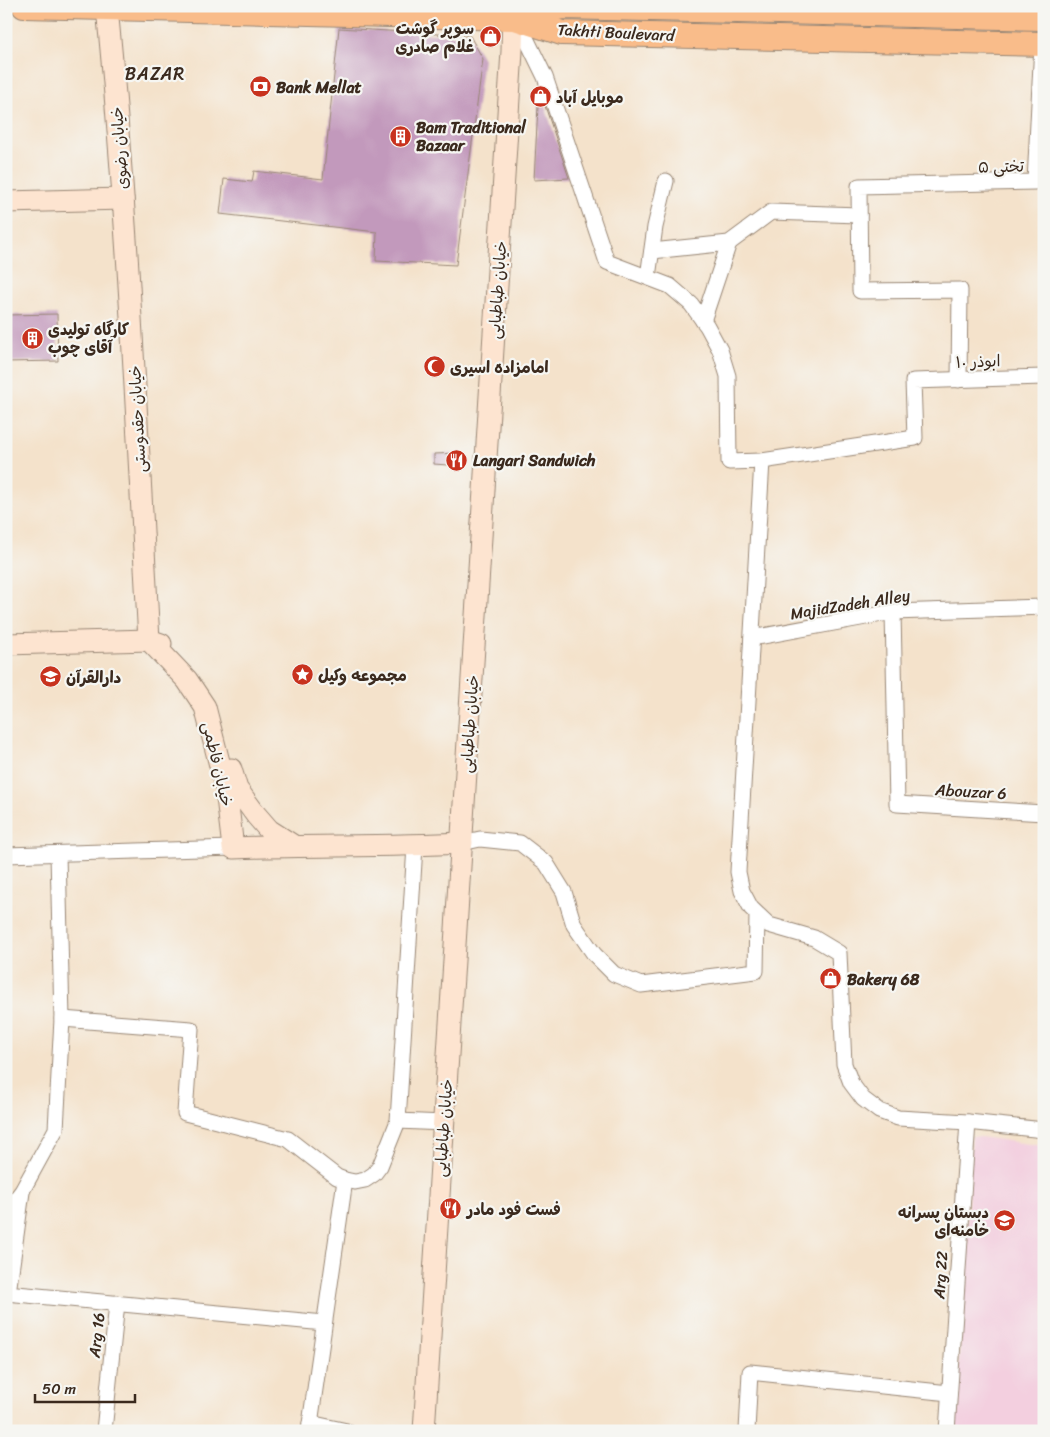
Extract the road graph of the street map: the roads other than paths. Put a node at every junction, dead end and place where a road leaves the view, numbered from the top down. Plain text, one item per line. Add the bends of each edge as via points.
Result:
1 (24, 6) edge
2 (41, 6) edge
3 (590, 7) edge
4 (107, 8) junction
5 (189, 8) edge
6 (513, 12) edge
7 (967, 16) junction
8 (1044, 18) edge
9 (967, 42) junction
10 (1043, 44) edge
11 (666, 181) dead end
12 (123, 198) junction
13 (6, 202) edge
14 (859, 215) junction
15 (729, 243) junction
16 (652, 251) junction
17 (648, 277) junction
18 (704, 321) junction
19 (1044, 377) edge
20 (959, 380) junction
21 (762, 461) junction
22 (1044, 607) edge
23 (893, 612) junction
24 (752, 638) junction
25 (149, 640) junction
26 (6, 644) edge
27 (1044, 813) edge
28 (462, 843) junction
29 (294, 846) junction
30 (415, 846) junction
31 (232, 848) junction
32 (6, 854) edge
33 (58, 854) junction
34 (756, 915) junction
35 (62, 1019) junction
36 (398, 1121) junction
37 (968, 1122) junction
38 (444, 1123) junction
39 (1044, 1130) edge
40 (345, 1180) junction
41 (22, 1191) junction
42 (6, 1212) edge
43 (7, 1293) edge
44 (117, 1303) junction
45 (324, 1323) junction
46 (949, 1393) junction
47 (310, 1427) edge
48 (104, 1431) edge
49 (347, 1431) edge
50 (424, 1431) edge
51 (746, 1431) edge
52 (947, 1431) edge

1 - 2 main road
2 - 4 main road
3 - 6 main road, Takhti Boulevard
3 - 7 main road, Takhti Boulevard
4 - 5 main road
4 - 12 street, خیابان رضوی
5 - 6 main road
6 - 9 main road, Takhti Boulevard via 562,33
6 - 17 street via 545,77 608,262
6 - 28 street, خیابان طباطبایی
7 - 8 main road, Takhti Boulevard
7 - 9 main road
9 - 10 main road, Takhti Boulevard
10 - 14 street, تختی ۵ via 1035,182 859,186
11 - 16 street
12 - 13 street
12 - 25 street, خیابان حقدوستی
14 - 15 street via 771,212
14 - 20 street via 860,291 960,290
15 - 16 street
15 - 18 street
16 - 17 street
17 - 18 street via 670,286 691,304
18 - 21 street via 720,350 728,376 729,462
19 - 20 street, ابوذر ۱۰
20 - 21 street, ابوذر ۱۰ via 913,381 915,438
21 - 24 street
22 - 23 street, MajidZadeh Alley
23 - 24 street, MajidZadeh Alley
23 - 27 street, Abouzar 6 via 897,804
24 - 34 street via 738,872 742,891
25 - 26 street, خیابان فاطمی
25 - 29 street, خیابان فاطمی via 168,647 194,675 211,704 237,789 269,830
25 - 31 street, خیابان فاطمی via 187,680 204,707 226,789
28 - 30 street
28 - 34 street via 480,839 520,843 546,863 564,892 574,925 594,954 614,974 641,985 756,972
28 - 38 street, خیابان طباطبایی
29 - 30 street
29 - 31 street
30 - 36 street
31 - 33 street
32 - 33 street
33 - 35 street
34 - 37 street via 768,925 814,938 839,953 844,1064 851,1083 863,1099 879,1111 898,1118
35 - 40 street via 191,1029 185,1113 288,1139
35 - 41 street via 56,1129
36 - 38 street
36 - 40 street via 374,1174 365,1180
37 - 39 street
37 - 46 street, Arg 22
38 - 50 street, خیابان طباطبایی
40 - 45 street
41 - 42 street
41 - 43 street
43 - 44 street
44 - 45 street
44 - 48 street, Arg 16
45 - 47 street
46 - 51 street via 750,1372
46 - 52 street, Arg 22
47 - 49 street

